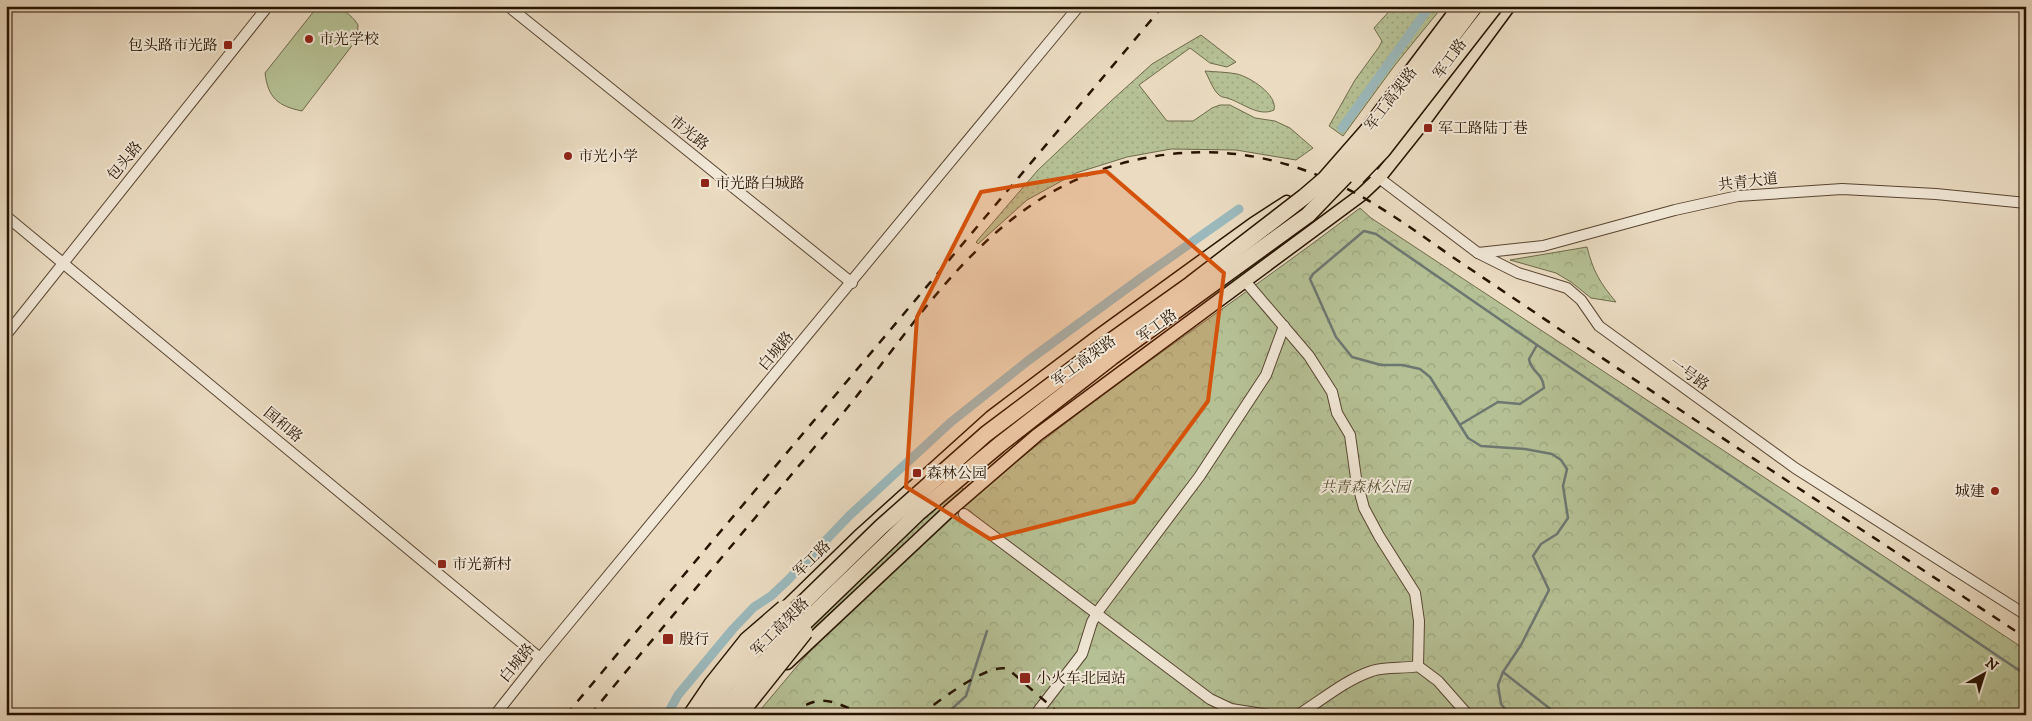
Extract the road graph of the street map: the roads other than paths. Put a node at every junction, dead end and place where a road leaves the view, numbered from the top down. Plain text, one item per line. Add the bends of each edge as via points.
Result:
1 (268, 6) edge
2 (508, 6) edge
3 (1079, 6) edge
4 (1456, 6) edge
5 (1461, 6) edge
6 (1476, 6) edge
7 (1496, 6) edge
8 (1509, 6) edge
9 (1347, 149) junction
10 (1379, 178) junction
11 (2026, 203) edge
12 (1308, 215) junction
13 (6, 216) edge
14 (1478, 253) junction
15 (64, 263) junction
16 (1245, 281) junction
17 (852, 283) junction
18 (1284, 326) junction
19 (6, 336) edge
20 (964, 514) dead end
21 (854, 553) junction
22 (839, 587) junction
23 (1096, 615) junction
24 (2026, 616) edge
25 (540, 658) junction
26 (1418, 666) junction
27 (495, 715) edge
28 (692, 715) edge
29 (704, 715) edge
30 (720, 715) edge
31 (738, 715) edge
32 (1035, 715) edge
33 (1269, 715) edge
34 (1298, 715) edge
35 (1468, 715) edge

1 - 15 street, 包头路
2 - 17 street, 市光路
3 - 17 street, 白城路
4 - 9 main road, 军工路 via 1390,97
5 - 21 highway, 军工高架路, bridge via 1367,131 1304,198 986,434
6 - 12 highway, 军工高架路, bridge via 1355,166
7 - 12 highway, bridge via 1383,150 1346,187
8 - 10 main road, 军工路
9 - 10 street, 一号路
9 - 28 main road, 军工路 via 1289,201 1096,337 991,417 858,537 759,634
10 - 14 street, 一号路
10 - 16 main road, 军工路 via 1361,195
11 - 14 street, 共青大道 via 1842,189 1738,196 1542,246
12 - 22 highway, 军工高架路, bridge via 1112,357 999,446 918,513
13 - 15 street, 国和路
14 - 24 street, 一号路 via 1518,273 1568,288 1599,326 1795,468
15 - 19 street, 包头路
15 - 25 street, 国和路
16 - 18 street
16 - 31 main road, 军工路 via 1036,435 950,510 752,696
17 - 25 street, 白城路
18 - 23 street via 1266,375 1199,477
18 - 26 street via 1309,356 1332,392 1337,413 1350,435 1364,508 1415,593 1419,621
20 - 23 street
21 - 28 highway, bridge via 747,640
21 - 29 highway, 军工高架路, bridge via 758,647
22 - 30 highway, 军工高架路, bridge via 754,673
22 - 31 highway, bridge
23 - 32 street via 1082,654
23 - 33 street via 1210,699 1232,709
25 - 27 street, 白城路
26 - 34 street via 1374,670 1349,681
26 - 35 street via 1438,681

